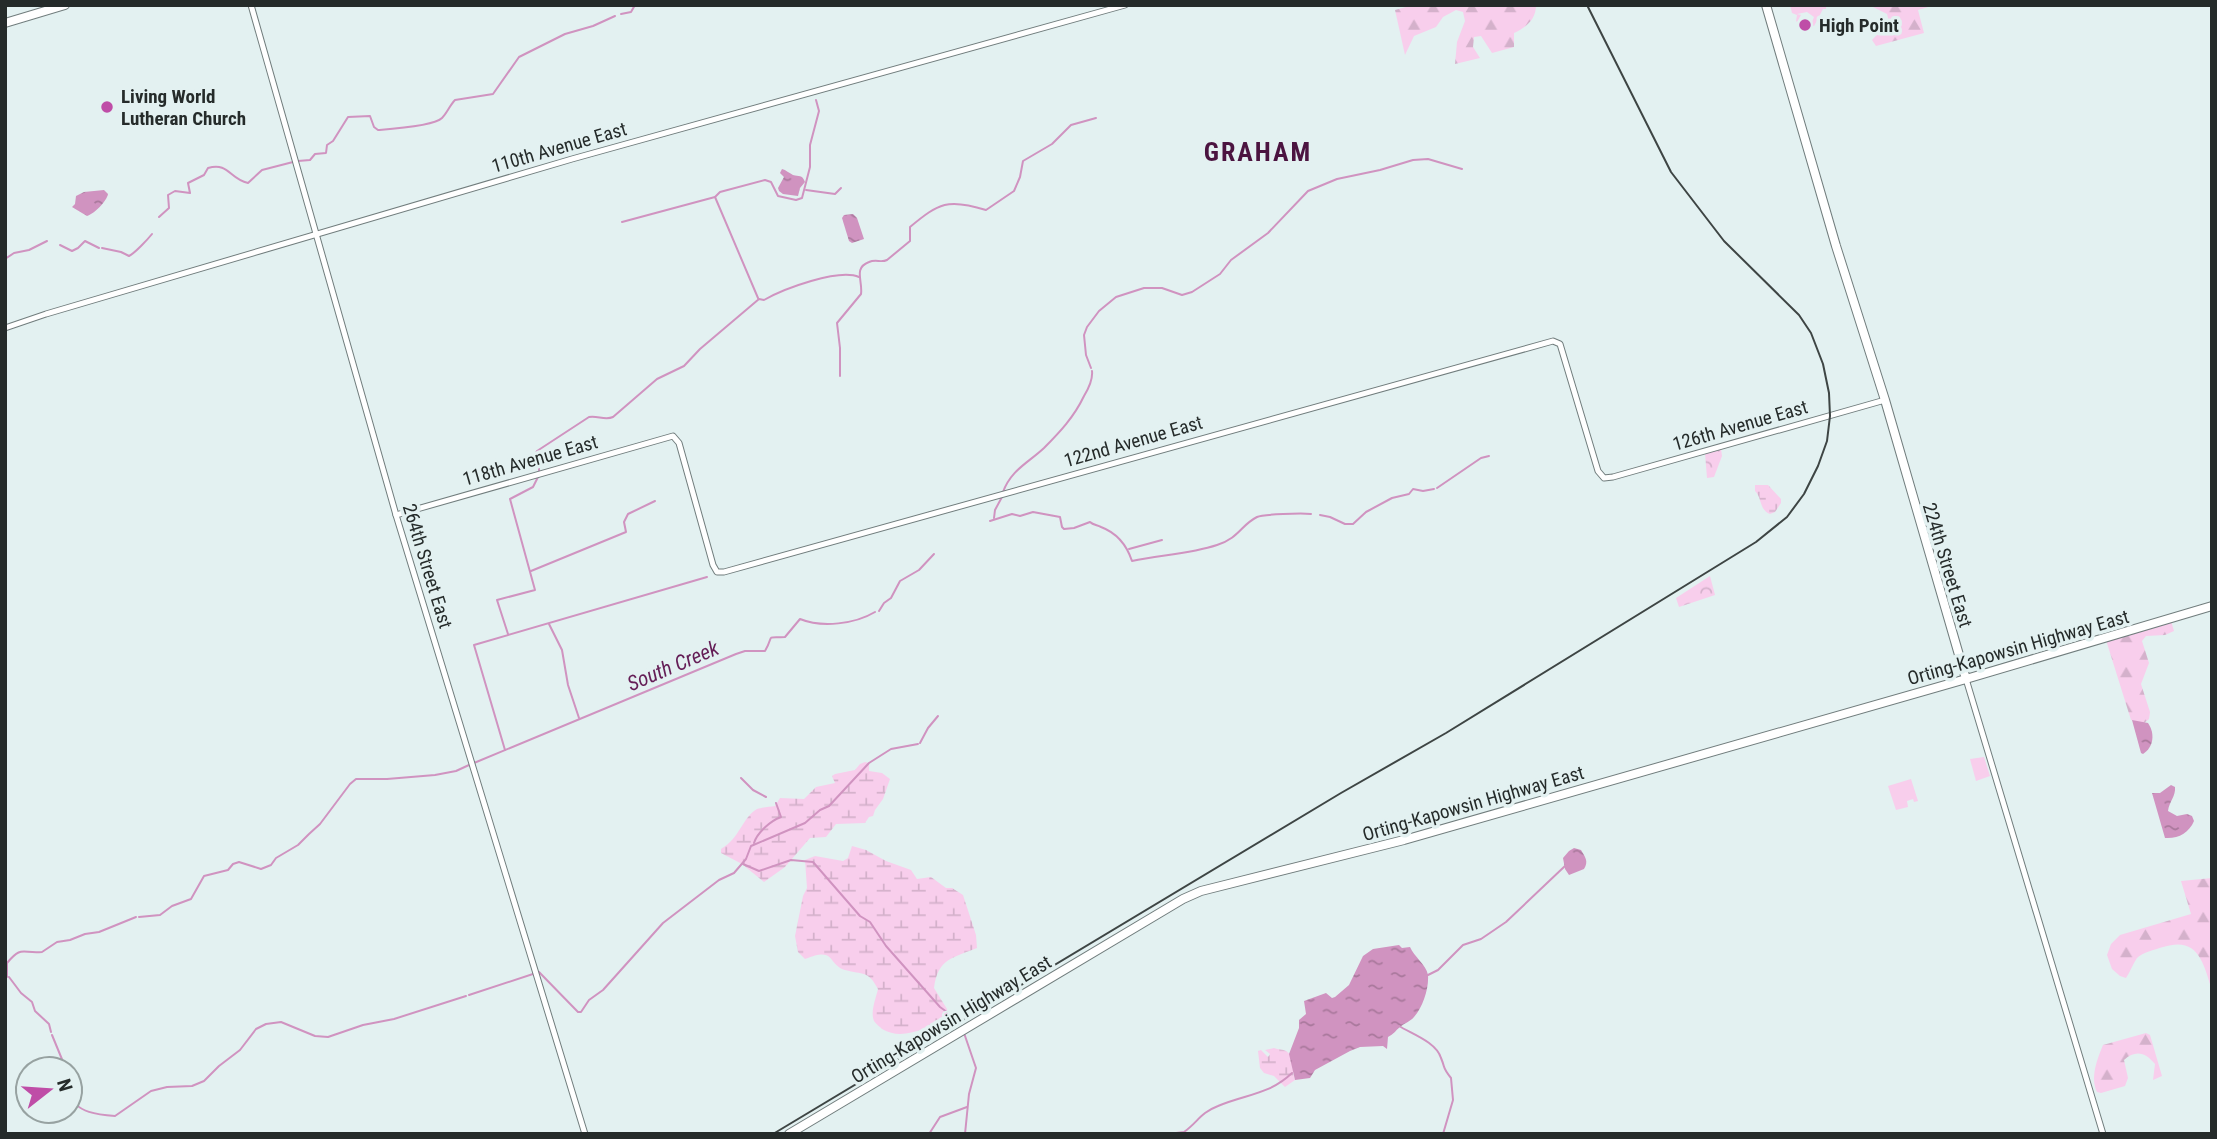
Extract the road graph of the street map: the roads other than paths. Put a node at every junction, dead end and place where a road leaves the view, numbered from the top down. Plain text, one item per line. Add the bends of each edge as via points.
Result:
1 (65, 5) edge
2 (251, 5) edge
3 (1125, 5) edge
4 (1766, 5) edge
5 (5, 23) edge
6 (316, 234) junction
7 (5, 328) edge
8 (1558, 342) joint
9 (1885, 400) junction
10 (674, 437) joint
11 (396, 515) junction
12 (2212, 606) edge
13 (1966, 679) junction
14 (585, 1134) edge
15 (789, 1134) edge
16 (2103, 1134) edge

1 - 5 main road
2 - 6 street, 264th Street East
3 - 6 street, 110th Avenue East
4 - 9 main road, 224th Street East
6 - 7 street, 110th Avenue East
6 - 11 street, 264th Street East
8 - 9 street, 126th Avenue East via 1604,478
8 - 10 street, 122nd Avenue East via 724,572 713,565
9 - 13 main road, 224th Street East
10 - 11 street, 118th Avenue East
11 - 14 street, 264th Street East
12 - 13 main road, Orting-Kapowsin Highway East
13 - 15 main road, Orting-Kapowsin Highway East via 1404,840 1201,891
13 - 16 street, 224th Street East

